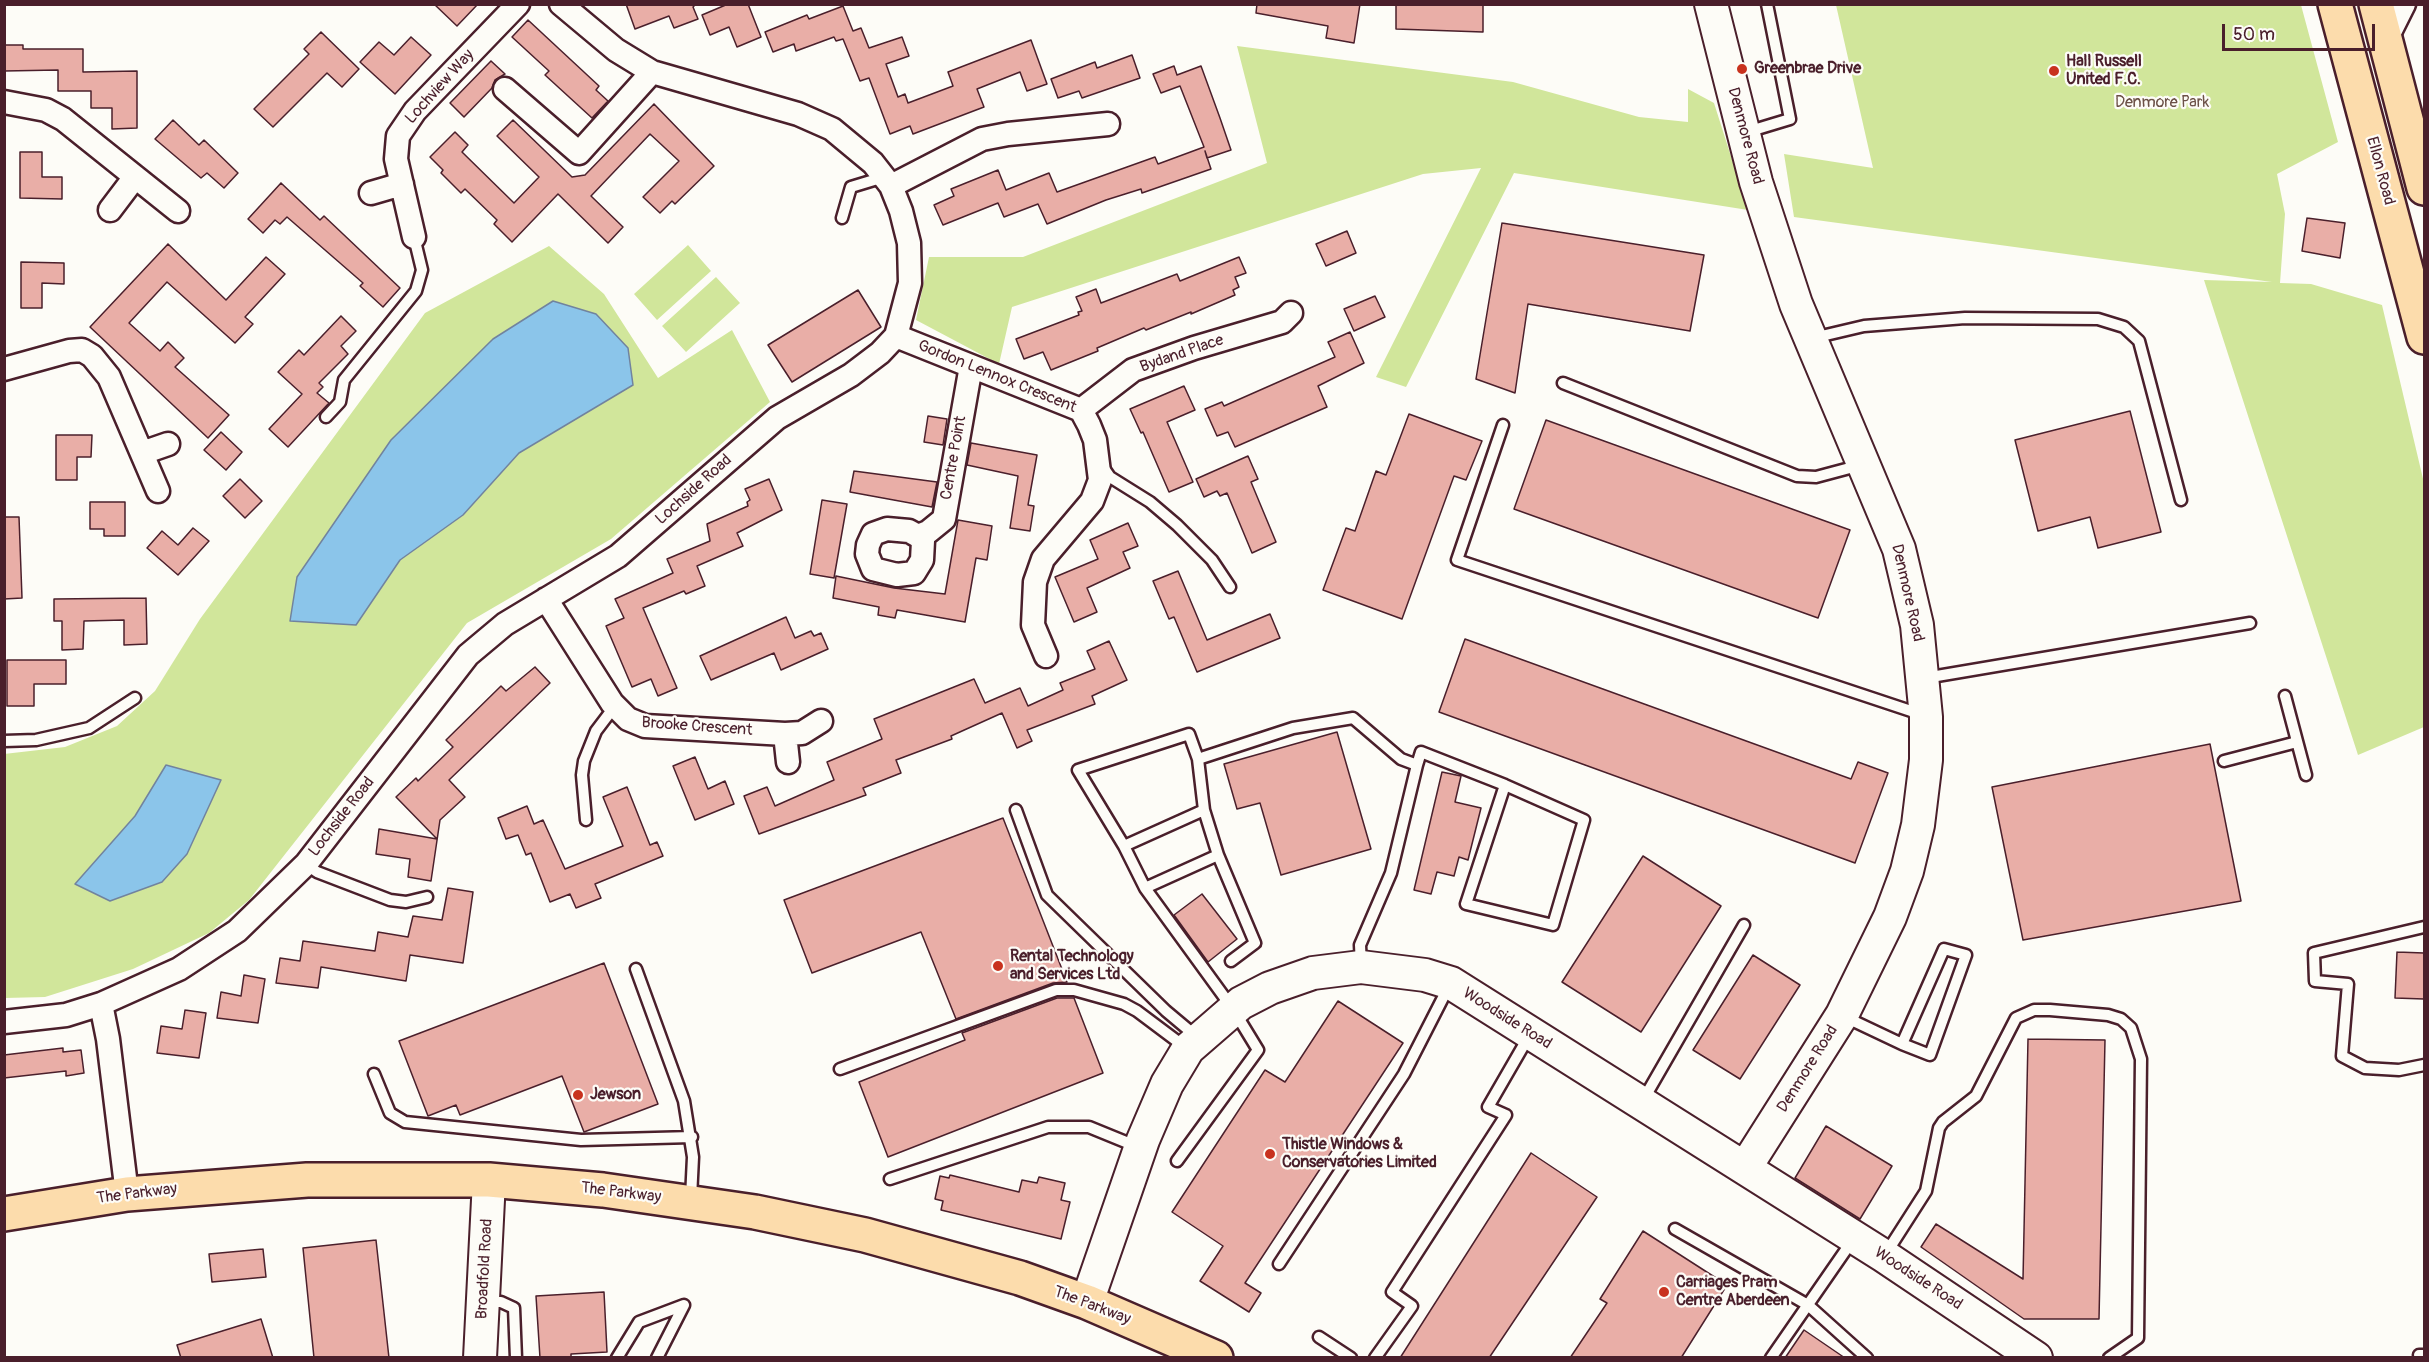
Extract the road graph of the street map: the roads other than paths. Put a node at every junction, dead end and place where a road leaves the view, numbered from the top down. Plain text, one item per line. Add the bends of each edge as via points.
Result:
1 (518, 4) edge
2 (561, 4) edge
3 (1711, 4) edge
4 (1767, 4) edge
5 (2335, 4) edge
6 (2376, 4) edge
7 (2404, 4) edge
8 (2386, 40) junction
9 (652, 72) junction
10 (505, 89) dead end
11 (4, 102) edge
12 (1108, 124) dead end
13 (1743, 133) junction
14 (135, 177) junction
15 (888, 181) junction
16 (402, 184) junction
17 (2424, 188) edge
18 (372, 193) dead end
19 (110, 210) dead end
20 (178, 211) dead end
21 (842, 218) dead end
22 (414, 237) joint
23 (1291, 313) dead end
24 (896, 336) junction
25 (2424, 337) edge
26 (1810, 339) junction
27 (971, 366) junction
28 (4, 369) edge
29 (1563, 383) dead end
30 (1081, 410) junction
31 (326, 417) dead end
32 (1503, 425) dead end
33 (168, 444) dead end
34 (142, 453) junction
35 (1098, 459) junction
36 (1863, 464) junction
37 (158, 491) dead end
38 (2181, 500) dead end
39 (918, 536) dead end
40 (1230, 587) dead end
41 (546, 599) junction
42 (2250, 623) dead end
43 (1046, 656) dead end
44 (1924, 678) junction
45 (2285, 696) dead end
46 (135, 699) dead end
47 (615, 706) junction
48 (1926, 717) junction
49 (821, 721) dead end
50 (785, 734) junction
51 (4, 741) edge
52 (2297, 742) junction
53 (1198, 759) junction
54 (2224, 761) dead end
55 (788, 762) dead end
56 (1417, 765) junction
57 (2306, 775) dead end
58 (1505, 785) junction
59 (1016, 810) dead end
60 (1204, 810) junction
61 (586, 820) dead end
62 (1124, 846) junction
63 (1218, 855) junction
64 (306, 864) junction
65 (1145, 888) junction
66 (427, 897) dead end
67 (1744, 925) dead end
68 (2424, 927) edge
69 (1231, 961) dead end
70 (1360, 967) junction
71 (636, 969) dead end
72 (1451, 983) junction
73 (101, 1004) junction
74 (1233, 1009) junction
75 (1842, 1015) junction
76 (4, 1022) edge
77 (1531, 1033) junction
78 (1193, 1044) junction
79 (1902, 1044) junction
80 (2424, 1065) edge
81 (840, 1068) dead end
82 (374, 1074) dead end
83 (1642, 1102) junction
84 (692, 1137) junction
85 (1140, 1148) junction
86 (1177, 1161) dead end
87 (1745, 1168) junction
88 (890, 1179) dead end
89 (489, 1180) junction
90 (127, 1194) junction
91 (690, 1202) junction
92 (4, 1214) edge
93 (1675, 1229) dead end
94 (1854, 1238) junction
95 (1884, 1256) junction
96 (1279, 1264) dead end
97 (483, 1302) junction
98 (1087, 1302) junction
99 (1808, 1305) junction
100 (1319, 1337) dead end
101 (480, 1358) edge
102 (516, 1358) edge
103 (617, 1358) edge
104 (657, 1358) edge
105 (1216, 1358) edge
106 (1351, 1358) edge
107 (1375, 1358) edge
108 (1771, 1358) edge
109 (1867, 1358) edge
110 (2036, 1358) edge
111 (2109, 1358) edge

1 - 16 street, Lochview Way via 415,111 402,130 395,145
2 - 9 street, Lochside Road via 616,50
3 - 13 street, Denmore Road
4 - 13 lane via 1790,119
5 - 25 main road, Ellon Road
6 - 8 main road
7 - 8 street
8 - 17 main road
9 - 10 street via 579,153
9 - 15 street, Lochside Road via 798,114 832,129 854,144
11 - 14 street via 46,110 63,119
12 - 15 street via 982,140
13 - 26 street, Denmore Road
14 - 19 street
14 - 20 street
15 - 21 lane via 851,188
15 - 24 street, Lochside Road via 902,211 909,243 907,302
16 - 18 street
16 - 22 street, Lochview Way
22 - 31 lane via 422,270 416,291 344,380 340,402
23 - 30 street, Bydand Place via 1282,322 1133,370
24 - 27 street, Gordon Lennox Crescent
24 - 41 street, Lochside Road via 851,375 777,418 618,556
26 - 36 street, Denmore Road
26 - 38 lane via 1864,326 1965,318 2098,319 2124,327 2139,341
27 - 30 street, Gordon Lennox Crescent
27 - 39 street, Centre Point via 944,519
28 - 34 street via 69,351 82,350 92,356 109,377
29 - 36 lane via 1797,476 1816,477
30 - 35 street, Gordon Lennox Crescent
32 - 48 lane via 1458,560
33 - 34 street
34 - 37 street
35 - 40 lane via 1110,477 1150,502 1191,538
35 - 43 street, Gordon Lennox Crescent via 1100,480 1092,501 1043,559 1035,582 1033,625
36 - 44 street, Denmore Road via 1904,566
41 - 47 street, Brooke Crescent
41 - 64 street, Lochside Road via 505,624 468,655
42 - 44 lane
44 - 48 street, Denmore Road
45 - 52 lane
46 - 51 lane via 89,728 36,740
47 - 50 street, Brooke Crescent via 628,719 645,726
47 - 61 lane via 596,731 584,761
48 - 75 street, Denmore Road via 1923,788 1907,871 1875,952
49 - 50 street, Brooke Crescent via 802,733
50 - 55 street
52 - 54 lane
52 - 57 lane
53 - 56 lane via 1293,728 1353,718 1401,759
53 - 60 lane
53 - 62 lane via 1189,734 1078,770
56 - 58 lane via 1420,752
56 - 70 lane via 1391,873 1360,945
58 - 58 lane via 1584,820 1553,925 1466,904
59 - 78 lane via 1047,895 1166,1011
60 - 62 lane
60 - 63 lane
62 - 65 lane
63 - 65 lane
63 - 69 lane via 1255,943
64 - 66 lane via 317,872 390,900 406,902
64 - 73 street, Lochside Road via 237,931 208,952
65 - 74 lane
67 - 83 lane
68 - 80 lane via 2314,953 2315,981 2348,984 2342,1056 2364,1068 2399,1070
70 - 72 street, Woodside Road via 1414,973
70 - 74 street, Woodside Road via 1313,973 1270,988
71 - 84 lane via 684,1101
72 - 77 street, Woodside Road
72 - 96 lane via 1404,1074
73 - 76 street, Lochside Road via 66,1015
73 - 90 street
74 - 78 street, Woodside Road
74 - 86 lane via 1258,1050
75 - 79 lane
75 - 87 street, Denmore Road
77 - 83 street, Woodside Road
77 - 107 lane via 1488,1107 1506,1115 1392,1292 1412,1306
78 - 81 lane via 1124,1004 1074,990 1056,990
78 - 85 street, Woodside Road via 1167,1084
79 - 79 lane via 1944,948 1966,955 1930,1055
82 - 84 lane via 390,1113 405,1122 581,1140
83 - 87 street, Woodside Road
84 - 91 lane
85 - 88 lane via 1089,1127 1048,1126
85 - 98 street, Woodside Road
87 - 94 street, Woodside Road
89 - 90 main road, The Parkway via 307,1180
89 - 91 main road, The Parkway
89 - 97 street, Broadfold Road
90 - 92 main road, The Parkway
91 - 98 main road, The Parkway via 865,1235 1020,1278
93 - 99 lane
94 - 95 street, Woodside Road
94 - 99 lane
95 - 110 street, Woodside Road
95 - 111 lane via 1926,1191 1939,1128 1976,1096 2016,1018 2034,1010 2050,1010 2121,1019 2131,1028 2141,1059 2138,1338
97 - 101 street, Broadfold Road
97 - 102 lane via 501,1302 514,1308
98 - 105 main road, The Parkway
99 - 108 lane
99 - 109 lane
100 - 106 lane
103 - 104 lane via 639,1322 684,1305

